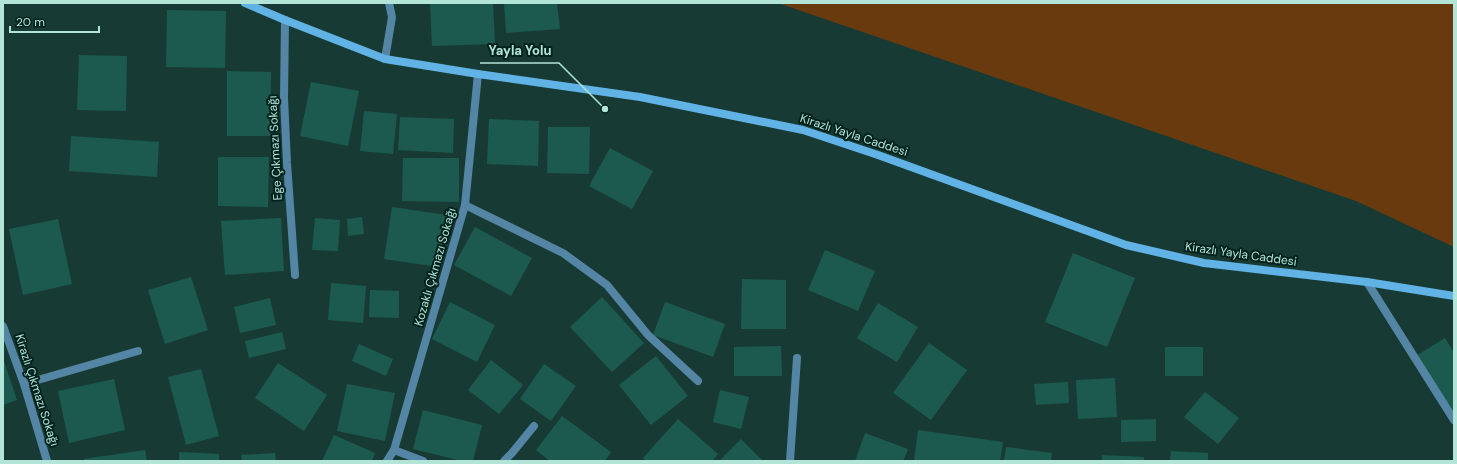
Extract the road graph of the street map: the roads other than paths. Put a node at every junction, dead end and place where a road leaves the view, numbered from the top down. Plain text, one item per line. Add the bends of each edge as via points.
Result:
1 (245, 3) edge
2 (389, 3) edge
3 (285, 20) junction
4 (385, 59) junction
5 (478, 74) junction
6 (465, 205) junction
7 (296, 274) dead end
8 (1367, 282) junction
9 (1454, 296) edge
10 (3, 326) edge
11 (138, 351) dead end
12 (797, 358) dead end
13 (698, 381) dead end
14 (24, 384) junction
15 (1454, 420) edge
16 (534, 426) dead end
17 (394, 450) junction
18 (47, 461) edge
19 (388, 461) edge
20 (423, 461) edge
21 (504, 461) edge
22 (790, 461) edge

1 - 3 main road, Kirazlı Yayla Caddesi
2 - 4 street via 392,17
3 - 4 main road, Kirazlı Yayla Caddesi
3 - 7 street, Ege Çıkmazı Sokağı via 286,164
4 - 5 main road, Kirazlı Yayla Caddesi
5 - 6 street, Kozaklı Çıkmazı Sokağı
5 - 8 main road, Kirazlı Yayla Caddesi via 640,97 803,130 885,157 1126,245 1204,263
6 - 13 street via 563,253 607,285 648,335
6 - 17 street, Kozaklı Çıkmazı Sokağı
8 - 9 main road, Kirazlı Yayla Caddesi
8 - 15 street
10 - 14 street, Kirazlı Çıkmazı Sokağı
11 - 14 street
12 - 22 street
14 - 18 street, Kirazlı Çıkmazı Sokağı
16 - 21 street
17 - 19 street, Kozaklı Çıkmazı Sokağı
17 - 20 street

